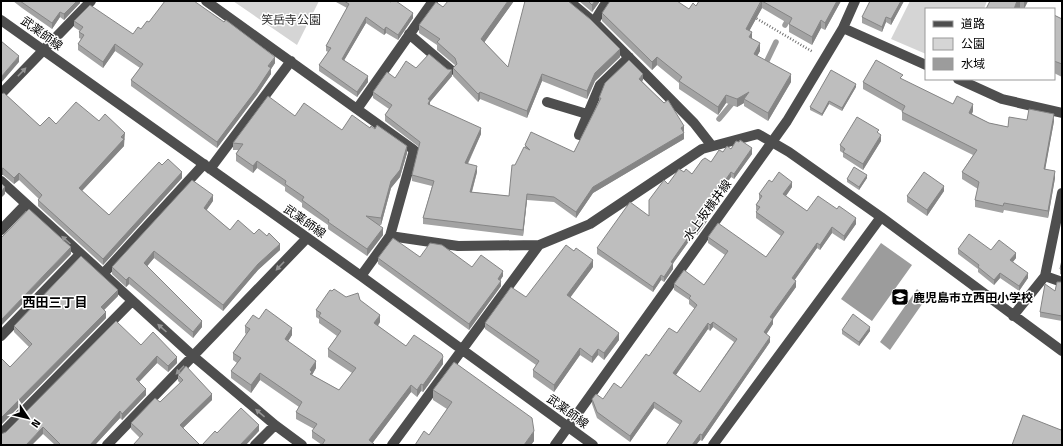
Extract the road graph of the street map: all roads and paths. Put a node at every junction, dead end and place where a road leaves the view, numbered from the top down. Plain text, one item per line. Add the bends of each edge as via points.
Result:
1 (90, 1) edge
2 (206, 1) edge
3 (433, 1) edge
4 (569, 1) edge
5 (607, 1) edge
6 (855, 1) edge
7 (752, 16) edge
8 (1, 20) edge
9 (594, 22) junction
10 (843, 28) junction
11 (409, 34) junction
12 (44, 50) junction
13 (629, 57) junction
14 (824, 58) junction
15 (291, 62) junction
16 (925, 65) edge
17 (451, 70) edge
18 (960, 80) edge
19 (1, 94) edge
20 (547, 102) dead end
21 (357, 109) junction
22 (1062, 113) edge
23 (587, 114) junction
24 (579, 135) dead end
25 (772, 141) junction
26 (712, 146) junction
27 (207, 166) junction
28 (1, 181) edge
29 (1062, 193) edge
30 (26, 204) junction
31 (880, 217) junction
32 (1, 230) edge
33 (390, 236) junction
34 (307, 238) junction
35 (539, 245) junction
36 (80, 254) junction
37 (103, 274) junction
38 (361, 276) junction
39 (1045, 276) junction
40 (1062, 282) edge
41 (132, 301) junction
42 (1013, 316) junction
43 (1, 336) edge
44 (462, 350) junction
45 (1062, 351) edge
46 (193, 356) junction
47 (275, 424) junction
48 (568, 427) junction
49 (1, 434) edge
50 (107, 445) edge
51 (255, 445) edge
52 (302, 445) edge
53 (392, 445) edge
54 (555, 445) edge
55 (593, 445) edge
56 (713, 445) edge

1 - 12 street
2 - 15 street
3 - 11 street
4 - 9 street
5 - 9 street
6 - 10 street, 水上坂横井線
7 - 14 path
8 - 12 street, 武薬師線
9 - 13 street
10 - 14 street, 水上坂横井線
10 - 16 street
11 - 17 street
11 - 21 street
19 -> 12 street
12 - 27 street, 武薬師線
13 - 23 street via 600,85
13 - 26 street via 694,123
14 - 25 street, 水上坂横井線 via 787,121
15 - 21 street
15 - 27 street
18 - 22 street via 1002,99
20 - 23 street
21 - 33 street via 414,150
23 - 24 street
25 - 26 street via 758,134
25 - 31 street
25 - 48 street, 水上坂横井線
26 - 35 street via 702,149 590,224
27 - 34 street, 武薬師線
27 - 37 street
28 - 30 street
29 - 39 street
30 - 32 street
36 -> 30 street
31 - 42 street
31 - 56 street
33 - 35 street via 458,246
33 - 38 street
34 - 38 street, 武薬師線
34 -> 46 street
35 - 44 street
36 - 37 street
36 - 43 street
37 - 41 street
38 - 44 street, 武薬師線
39 - 40 street
39 - 42 street
46 -> 41 street
41 - 49 street
42 - 45 street
44 - 48 street, 武薬師線
44 - 53 street
47 -> 46 street
46 -> 50 street
47 - 51 street
47 - 52 street
48 - 54 street, 水上坂横井線
48 - 55 street, 武薬師線

